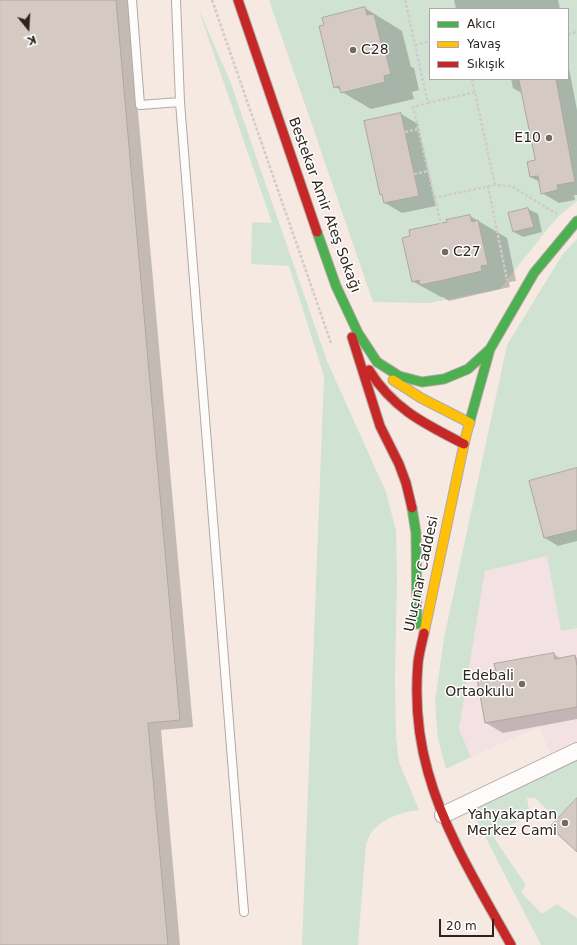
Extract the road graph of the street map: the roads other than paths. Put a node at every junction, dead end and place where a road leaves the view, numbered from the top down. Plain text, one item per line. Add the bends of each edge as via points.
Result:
1 (132, 0) edge
2 (176, 0) edge
3 (238, 0) edge
4 (180, 102) junction
5 (577, 221) edge
6 (336, 286) junction
7 (349, 329) junction
8 (490, 349) junction
9 (377, 362) junction
10 (470, 423) junction
11 (464, 444) junction
12 (418, 662) junction
13 (577, 751) edge
14 (443, 815) junction
15 (244, 912) dead end
16 (511, 945) edge

1 - 4 lane via 140,105
2 - 4 lane
3 - 6 main road, Bestekar Amir Ateş Sokağı
4 - 15 lane
5 - 8 main road, Uluçınar Caddesi via 534,273
6 - 7 main road
6 - 9 main road, Bestekar Amir Ateş Sokağı via 358,333
7 - 11 main road via 371,373 393,401 403,410
7 - 12 main road via 380,426 401,471 412,505 416,533
8 - 9 main road, Bestekar Amir Ateş Sokağı via 468,369 444,378 422,382 399,376
8 - 10 main road, Uluçınar Caddesi
9 - 10 main road via 403,388
10 - 11 main road, Uluçınar Caddesi
11 - 12 main road, Uluçınar Caddesi
12 - 14 main road, Uluçınar Caddesi via 421,738 428,772
13 - 14 street
14 - 16 main road, Uluçınar Caddesi via 464,860

